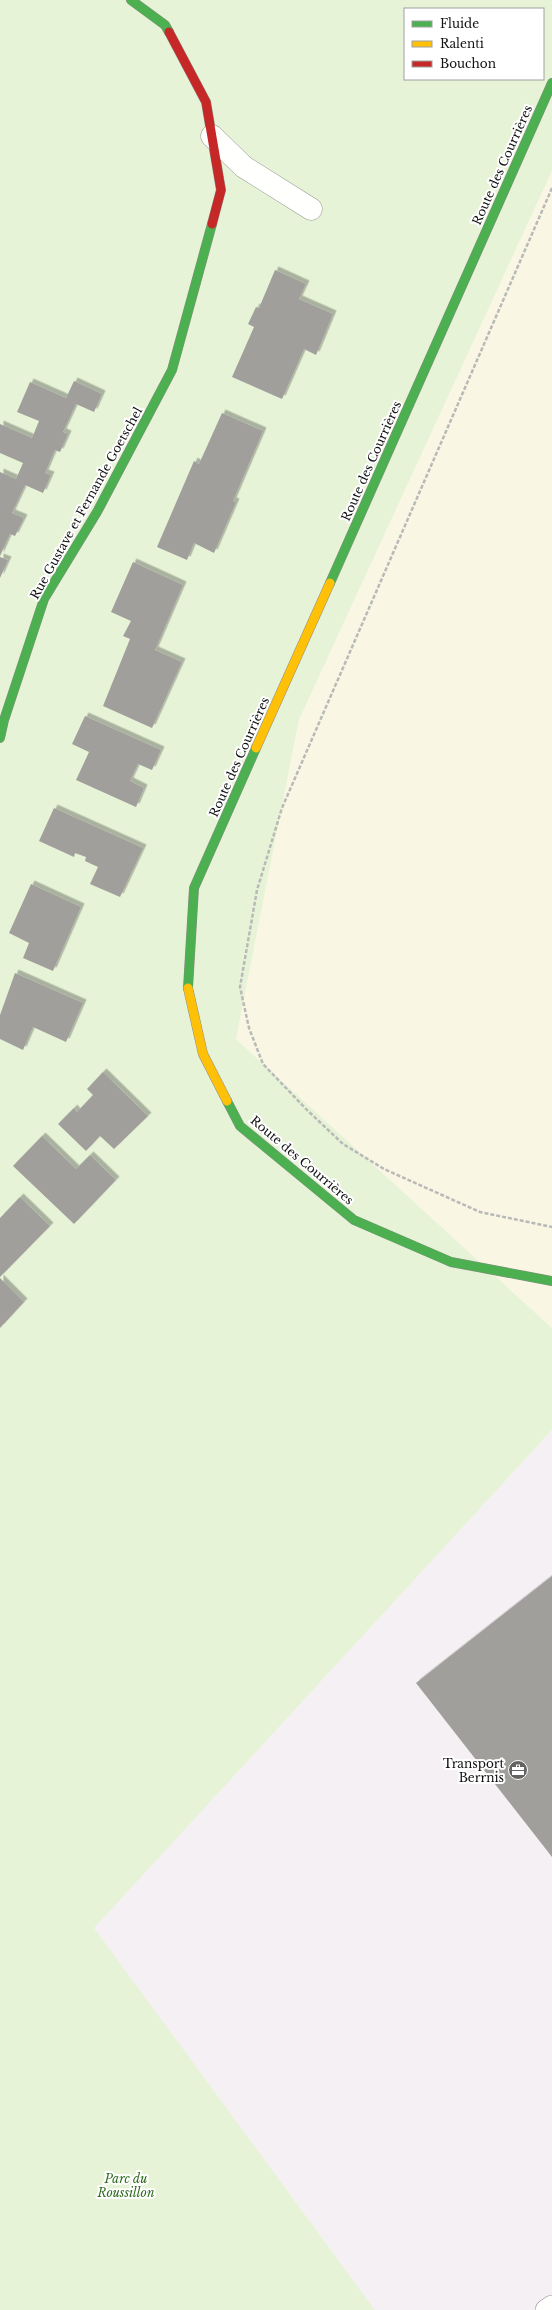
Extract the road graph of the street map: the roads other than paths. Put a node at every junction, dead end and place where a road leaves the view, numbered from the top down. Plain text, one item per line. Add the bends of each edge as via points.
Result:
1 (131, 0) edge
2 (552, 83) edge
3 (212, 136) junction
4 (311, 209) dead end
5 (0, 738) edge
6 (552, 1281) edge
7 (552, 2306) edge
8 (546, 2310) edge

1 - 3 main road, Rue Gustave et Fernande Goetschel via 165,25 206,102
2 - 6 main road, Route des Courrières via 194,888 187,982 203,1054 240,1126 354,1220 451,1262
3 - 4 street via 244,167
3 - 5 main road, Rue Gustave et Fernande Goetschel via 221,190 172,370 97,512 44,599
7 - 8 lane

